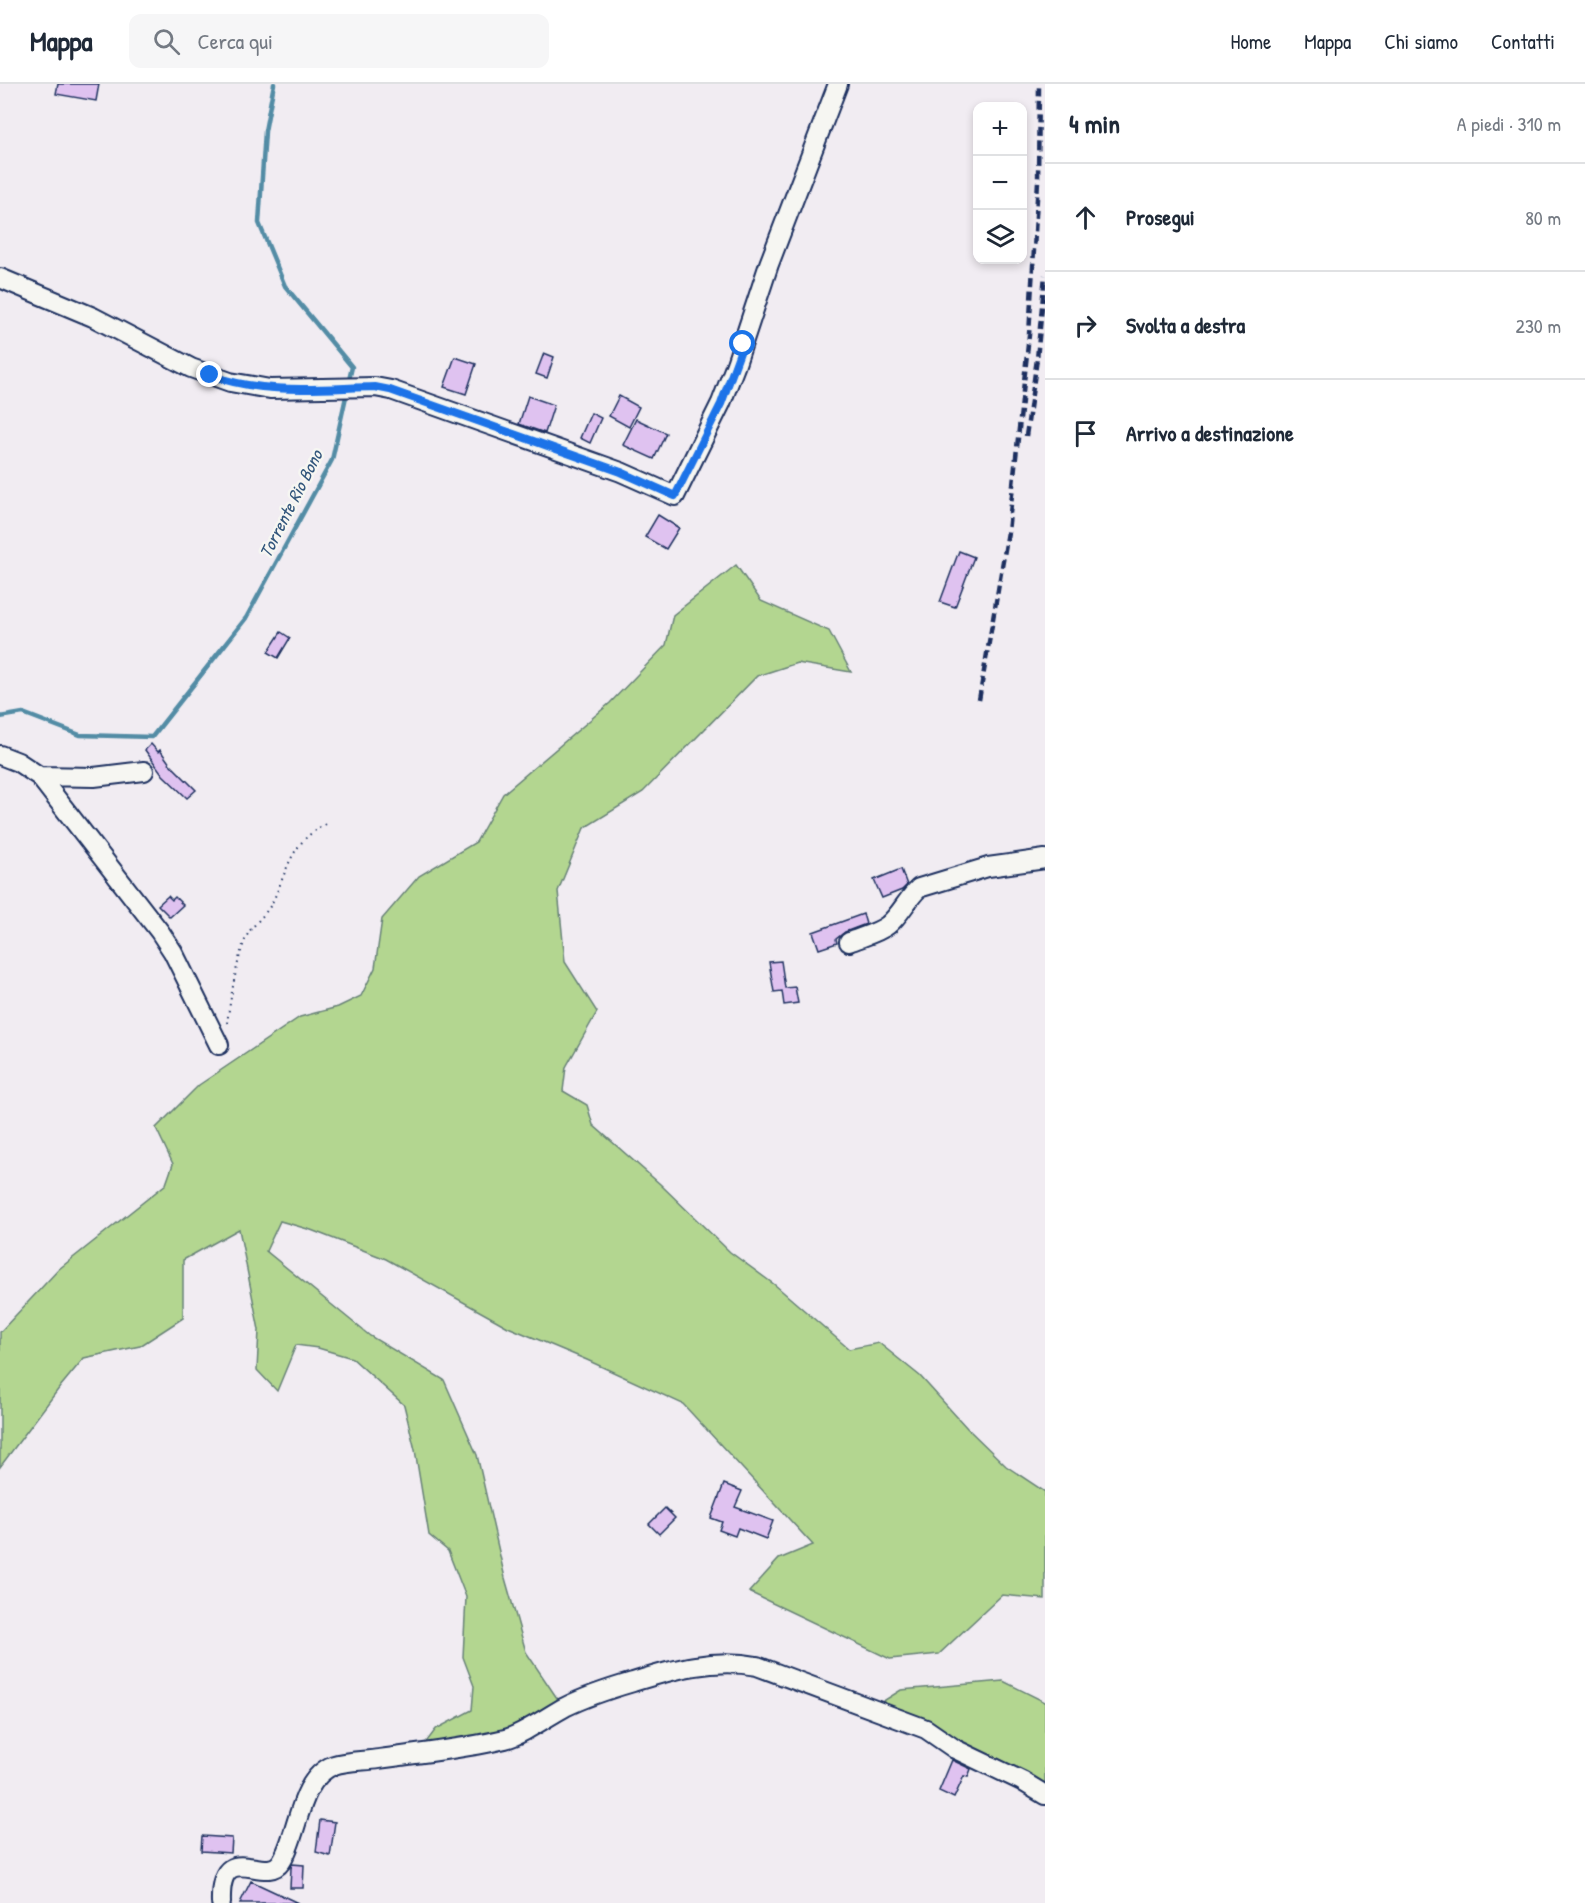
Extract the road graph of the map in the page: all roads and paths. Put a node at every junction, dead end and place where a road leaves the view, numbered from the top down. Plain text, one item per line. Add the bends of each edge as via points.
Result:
1 (838, 84) edge
2 (0, 278) edge
3 (0, 754) edge
4 (144, 771) dead end
5 (39, 776) junction
6 (326, 825) dead end
7 (1045, 859) edge
8 (849, 942) dead end
9 (219, 1045) joint
10 (1045, 1795) edge
11 (221, 1903) edge

1 - 2 street via 721,404 675,496 621,472 390,390 270,388 230,382 191,368 93,317
3 - 5 street
4 - 5 street via 94,777
5 - 9 street via 173,952
6 - 9 path via 300,843 273,901 249,933 224,1038
7 - 8 street via 988,867 919,888 886,927
10 - 11 street via 915,1725 758,1666 738,1662 700,1664 590,1695 507,1739 334,1765 317,1777 302,1802 278,1867 233,1868 221,1886

